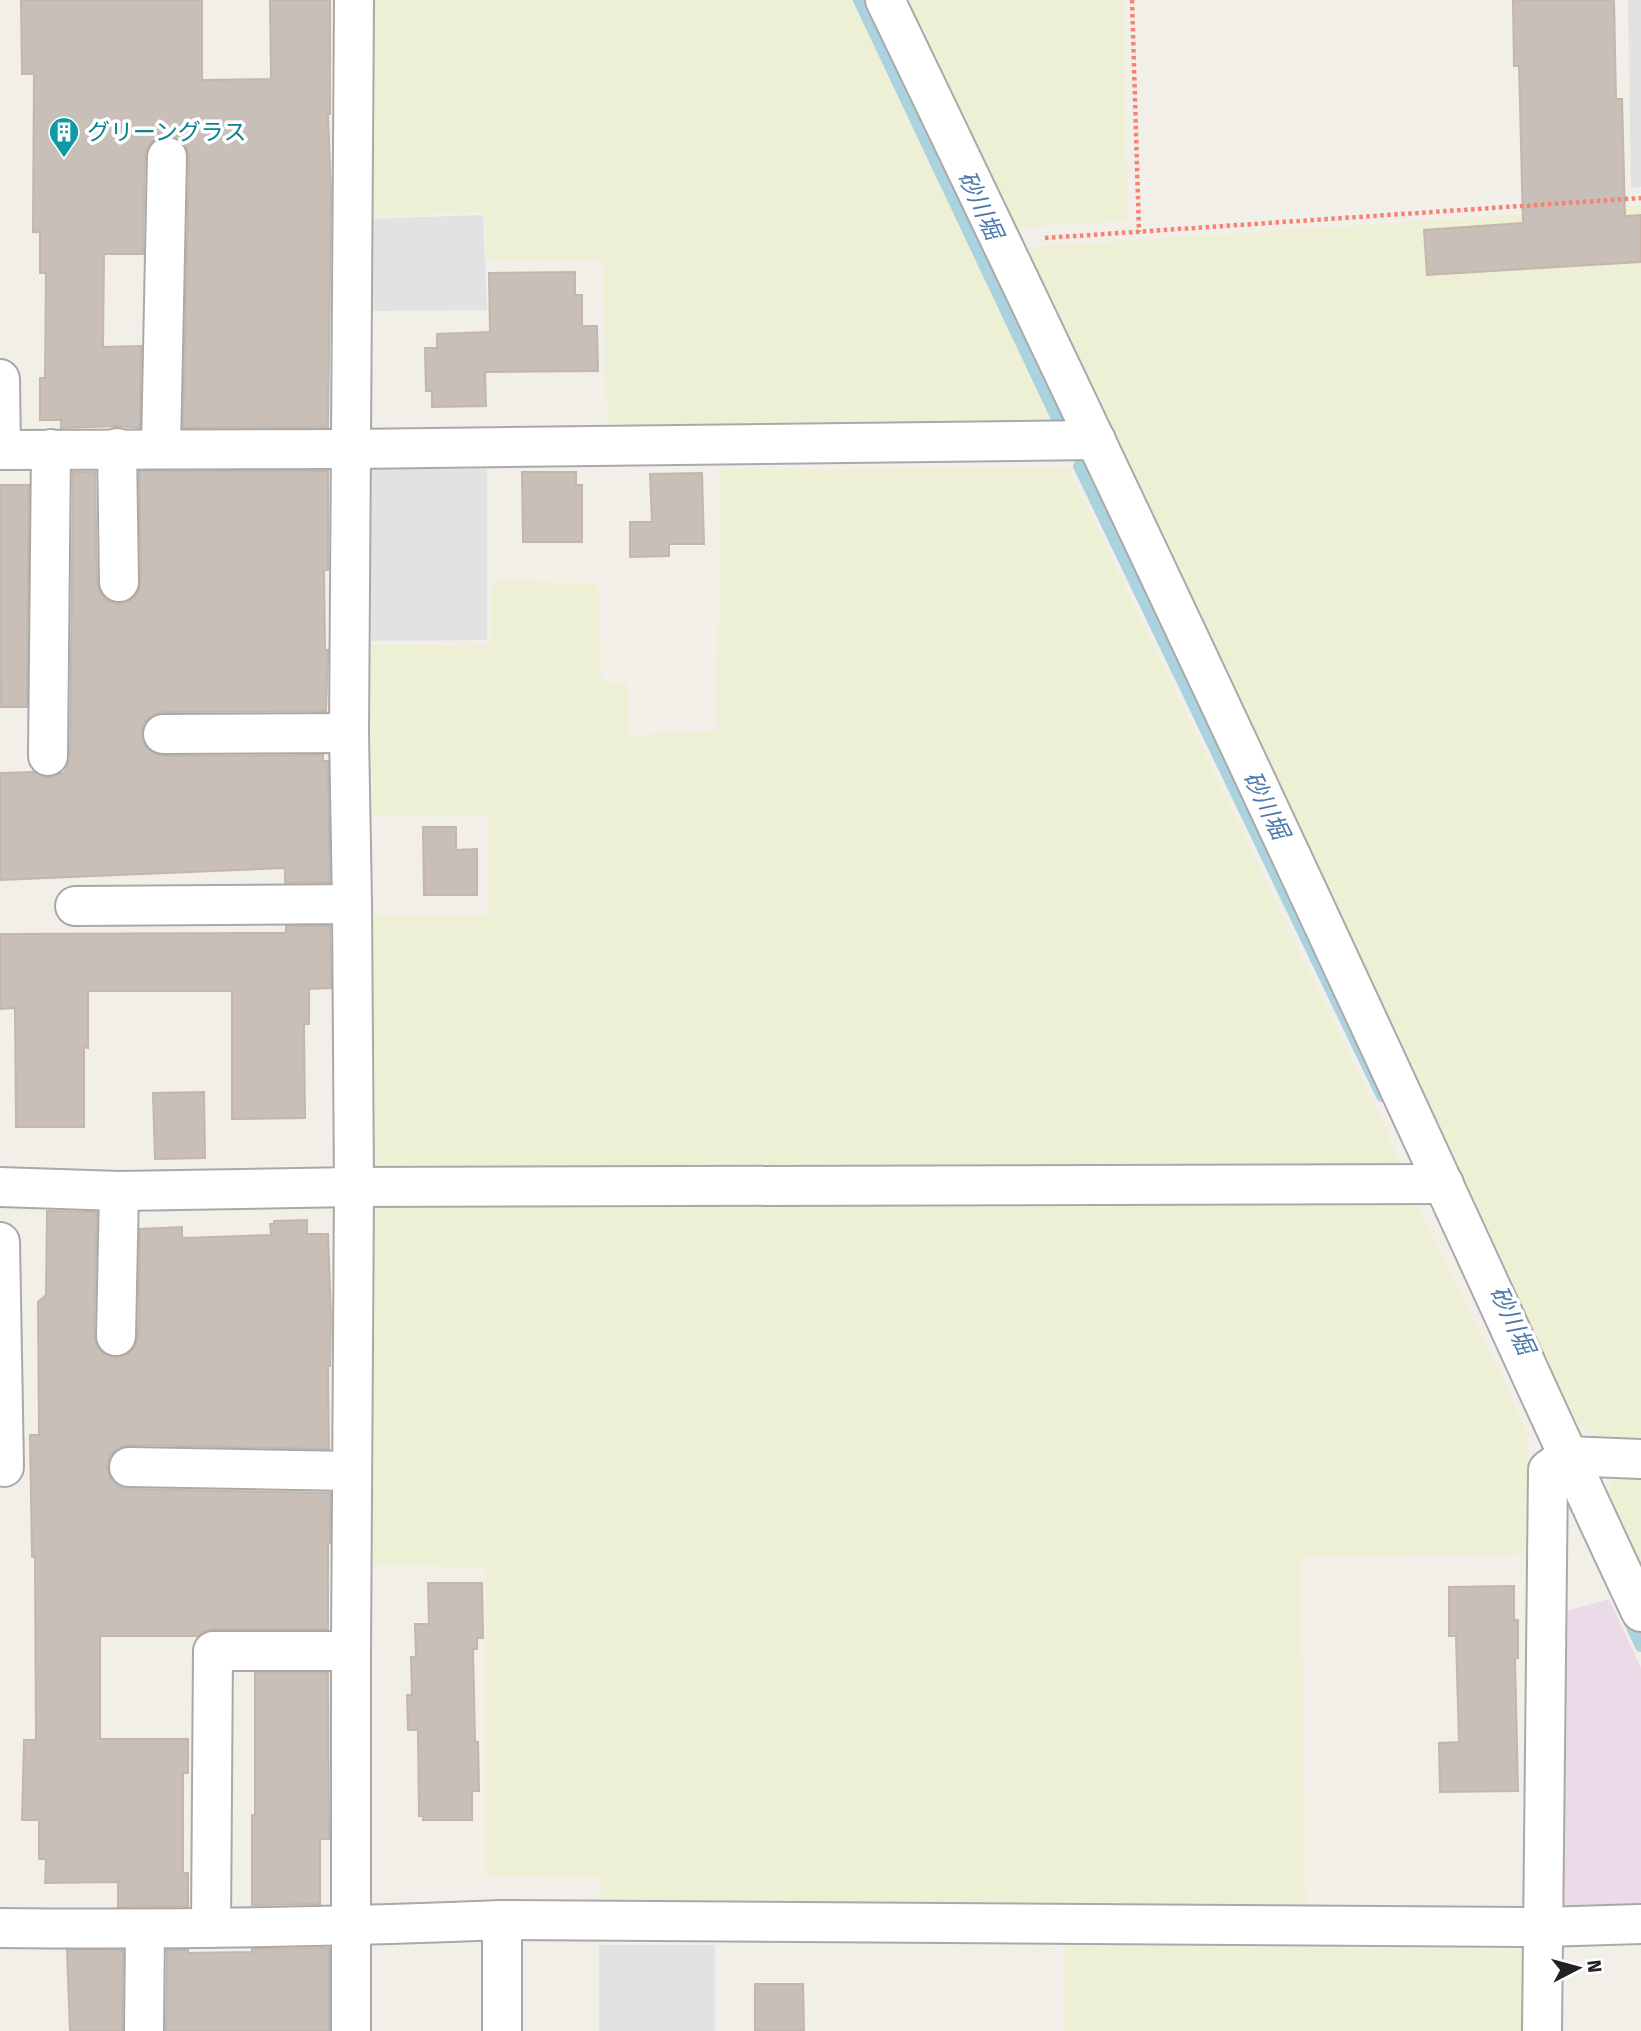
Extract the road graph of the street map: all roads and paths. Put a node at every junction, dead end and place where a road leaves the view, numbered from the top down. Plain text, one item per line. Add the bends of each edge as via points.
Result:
1 (354, 0) edge
2 (885, 0) edge
3 (1132, 0) edge
4 (167, 157) dead end
5 (1641, 198) edge
6 (1139, 232) junction
7 (1001, 241) junction
8 (0, 379) edge
9 (1096, 440) junction
10 (117, 448) junction
11 (160, 448) junction
12 (51, 449) junction
13 (352, 449) junction
14 (1, 450) edge
15 (119, 582) dead end
16 (349, 733) junction
17 (163, 734) dead end
18 (48, 756) dead end
19 (352, 904) junction
20 (75, 906) dead end
21 (1444, 1184) junction
22 (0, 1187) edge
23 (354, 1187) junction
24 (119, 1191) junction
25 (0, 1242) edge
26 (116, 1336) dead end
27 (1567, 1456) junction
28 (1641, 1459) edge
29 (4, 1467) dead end
30 (129, 1467) dead end
31 (351, 1471) junction
32 (1641, 1612) edge
33 (351, 1651) junction
34 (502, 1920) junction
35 (1641, 1924) edge
36 (350, 1926) junction
37 (1543, 1927) junction
38 (0, 1928) edge
39 (211, 1928) junction
40 (145, 1929) junction
41 (144, 2031) edge
42 (351, 2031) edge
43 (502, 2031) edge
44 (1542, 2031) edge

1 - 13 street
2 - 7 street
3 - 6 path
4 - 11 street
5 - 6 path
6 - 7 path
7 - 9 street
8 - 14 street
9 - 13 street
9 - 21 street
10 - 11 street
10 - 12 street
10 - 15 street
11 - 13 street
12 - 14 street
12 - 18 street
13 - 16 street
16 - 17 street
16 - 19 street
19 - 20 street
19 - 23 street
21 - 23 street
21 - 27 street
22 - 24 street
23 - 24 street
23 - 31 street
24 - 26 street
25 - 29 street
27 - 28 street
27 - 32 street
27 - 37 street via 1548,1470
30 - 31 street
31 - 33 street
33 - 36 street
33 - 39 street via 213,1651
34 - 36 street
34 - 37 street
34 - 43 street
35 - 37 street
36 - 39 street
36 - 42 street
37 - 44 street
38 - 40 street
39 - 40 street
40 - 41 street

